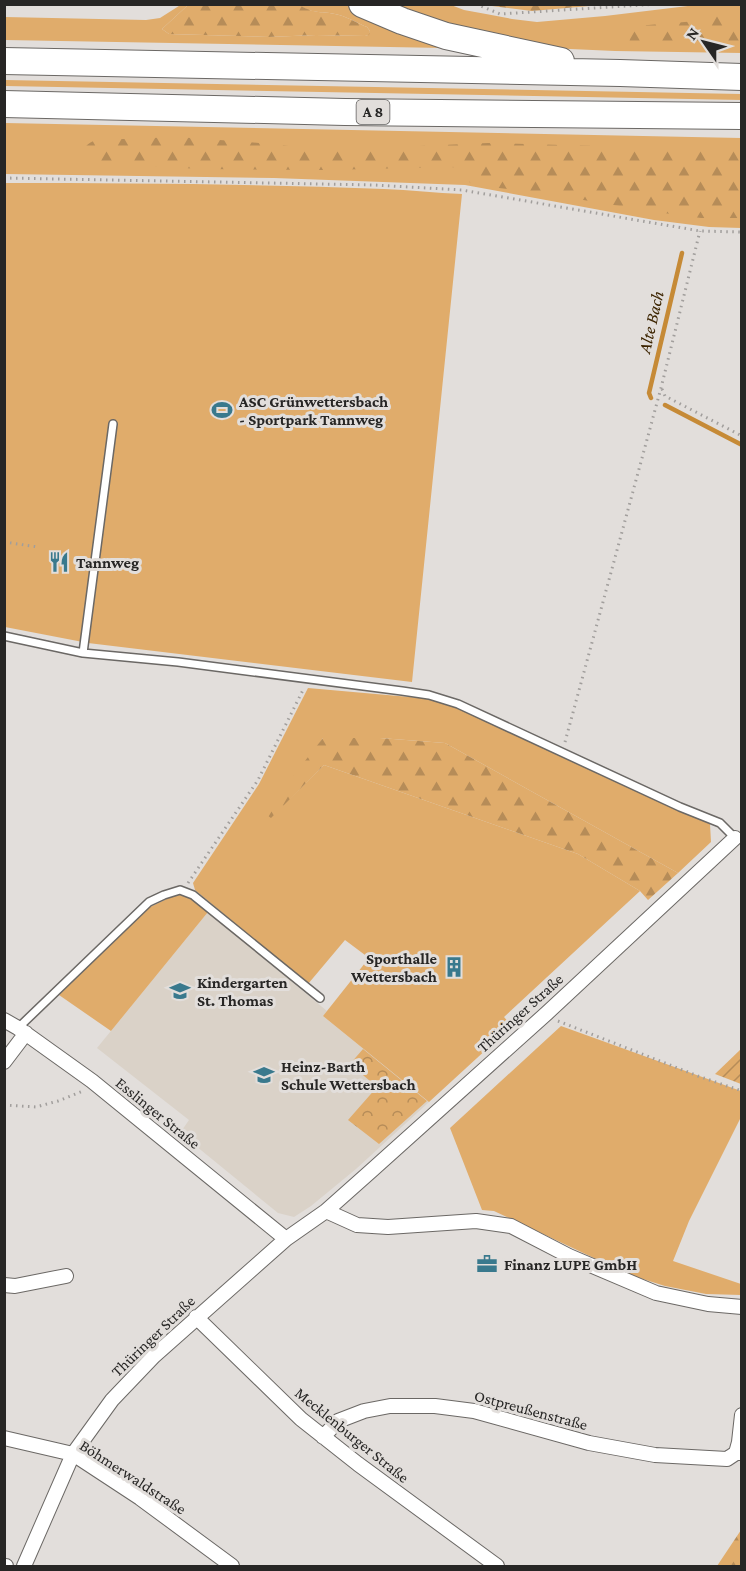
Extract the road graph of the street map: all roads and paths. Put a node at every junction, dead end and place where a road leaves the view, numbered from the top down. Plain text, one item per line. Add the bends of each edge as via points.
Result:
1 (362, 4) edge
2 (476, 4) edge
3 (658, 4) edge
4 (4, 61) edge
5 (620, 73) junction
6 (741, 77) edge
7 (4, 104) edge
8 (741, 116) edge
9 (4, 178) edge
10 (700, 231) junction
11 (741, 232) edge
12 (661, 388) junction
13 (113, 424) dead end
14 (741, 436) edge
15 (4, 542) edge
16 (39, 547) dead end
17 (4, 636) edge
18 (83, 653) junction
19 (307, 678) junction
20 (562, 753) junction
21 (735, 838) joint
22 (180, 890) junction
23 (320, 998) dead end
24 (547, 1013) junction
25 (4, 1020) edge
26 (22, 1030) junction
27 (4, 1062) edge
28 (92, 1081) junction
29 (741, 1091) edge
30 (4, 1105) edge
31 (326, 1211) junction
32 (286, 1239) junction
33 (66, 1276) dead end
34 (4, 1285) edge
35 (741, 1307) edge
36 (196, 1317) junction
37 (741, 1415) edge
38 (323, 1437) junction
39 (4, 1438) edge
40 (739, 1453) edge
41 (74, 1455) junction
42 (24, 1566) edge
43 (232, 1566) edge
44 (497, 1566) edge

1 - 5 highway via 446,36
2 - 3 path via 500,14
4 - 5 highway
5 - 6 highway
7 - 8 highway, A 8
9 - 10 path via 462,190
10 - 11 path
10 - 12 path
12 - 14 path via 665,396
12 - 20 path
13 - 18 lane
15 - 16 path
17 - 18 lane
18 - 19 lane
19 - 20 lane via 429,695 458,704
19 - 22 path via 258,780
20 - 21 lane via 720,823
21 - 24 street, Thüringer Straße
22 - 23 lane via 206,904
22 - 26 lane via 149,902
24 - 29 path via 560,1022
24 - 31 street, Thüringer Straße
25 - 26 street, Esslinger Straße
26 - 27 street
26 - 28 street, Esslinger Straße
28 - 30 path via 83,1091 58,1101 36,1107
28 - 32 street, Esslinger Straße
31 - 32 street, Thüringer Straße
31 - 35 street via 357,1225 388,1227 476,1221 511,1226 656,1293
32 - 36 street, Thüringer Straße
33 - 34 street
36 - 38 street, Mecklenburger Straße
36 - 41 street, Thüringer Straße via 126,1384
37 - 40 street, Ostpreußenstraße
38 - 40 street, Ostpreußenstraße via 338,1421 364,1412 390,1406 435,1406 474,1411 589,1443 655,1455 727,1459
38 - 44 street, Mecklenburger Straße
39 - 41 street, Böhmerwaldstraße
41 - 42 street, Thüringer Straße
41 - 43 street, Böhmerwaldstraße

